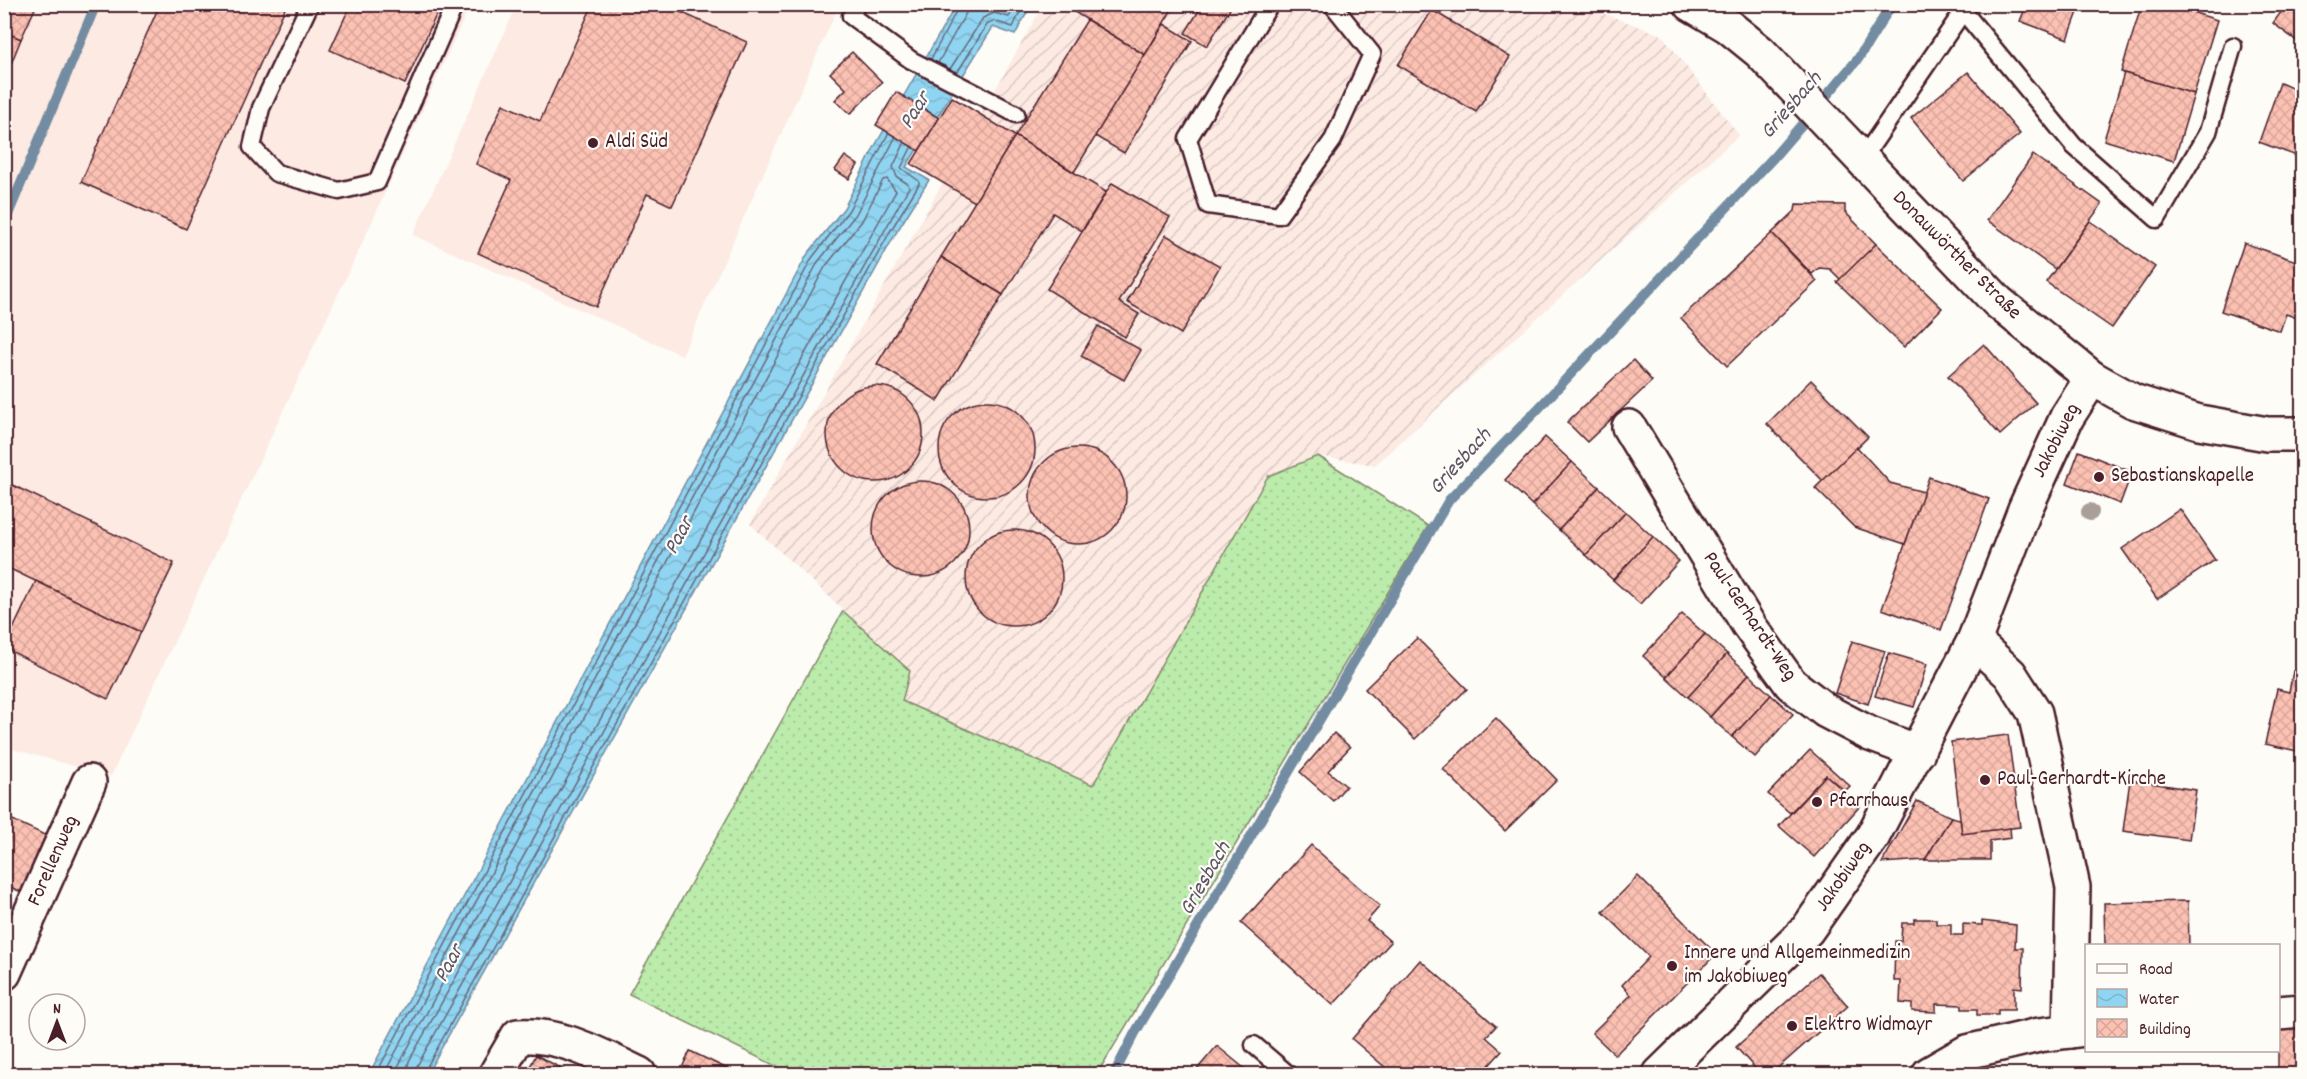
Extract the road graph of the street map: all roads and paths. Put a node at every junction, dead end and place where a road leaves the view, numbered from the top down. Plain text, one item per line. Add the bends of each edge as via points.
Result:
1 (310, 4) edge
2 (455, 4) edge
3 (857, 4) edge
4 (1270, 4) edge
5 (1332, 4) edge
6 (1705, 8) edge
7 (1965, 8) edge
8 (2233, 46) dead end
9 (1016, 114) dead end
10 (1852, 151) junction
11 (2092, 378) junction
12 (1629, 427) dead end
13 (2302, 434) edge
14 (1974, 640) junction
15 (1918, 752) junction
16 (89, 782) dead end
17 (4, 973) edge
18 (2302, 1011) edge
19 (2280, 1013) edge
20 (2078, 1030) edge
21 (1254, 1045) dead end
22 (496, 1074) edge
23 (639, 1074) edge
24 (1288, 1074) edge
25 (1660, 1074) edge
26 (1929, 1074) edge

1 - 2 lane via 261,108 252,147 276,173 339,191 377,182
3 - 9 lane via 851,16 911,60
4 - 5 lane via 1188,139 1208,205 1279,215 1333,140 1372,54
6 - 10 street, Donauwörther Straße via 1760,52
7 - 8 lane via 2074,146 2157,219 2208,132
7 - 10 lane
10 - 11 street, Donauwörther Straße via 1998,302
11 - 13 street, Donauwörther Straße via 2133,401 2199,422 2267,434
11 - 14 street, Jakobiweg via 2067,417 2025,509
12 - 15 street, Paul-Gerhardt-Weg via 1748,624 1791,684 1826,711 1870,734
14 - 15 street, Jakobiweg
14 - 20 street via 2010,674 2035,713 2073,887
15 - 25 street, Jakobiweg via 1873,836 1808,930
16 - 17 street, Forellenweg
18 - 19 street
20 - 26 street via 1967,1052
21 - 24 lane
22 - 23 street via 518,1036 540,1035 583,1047

